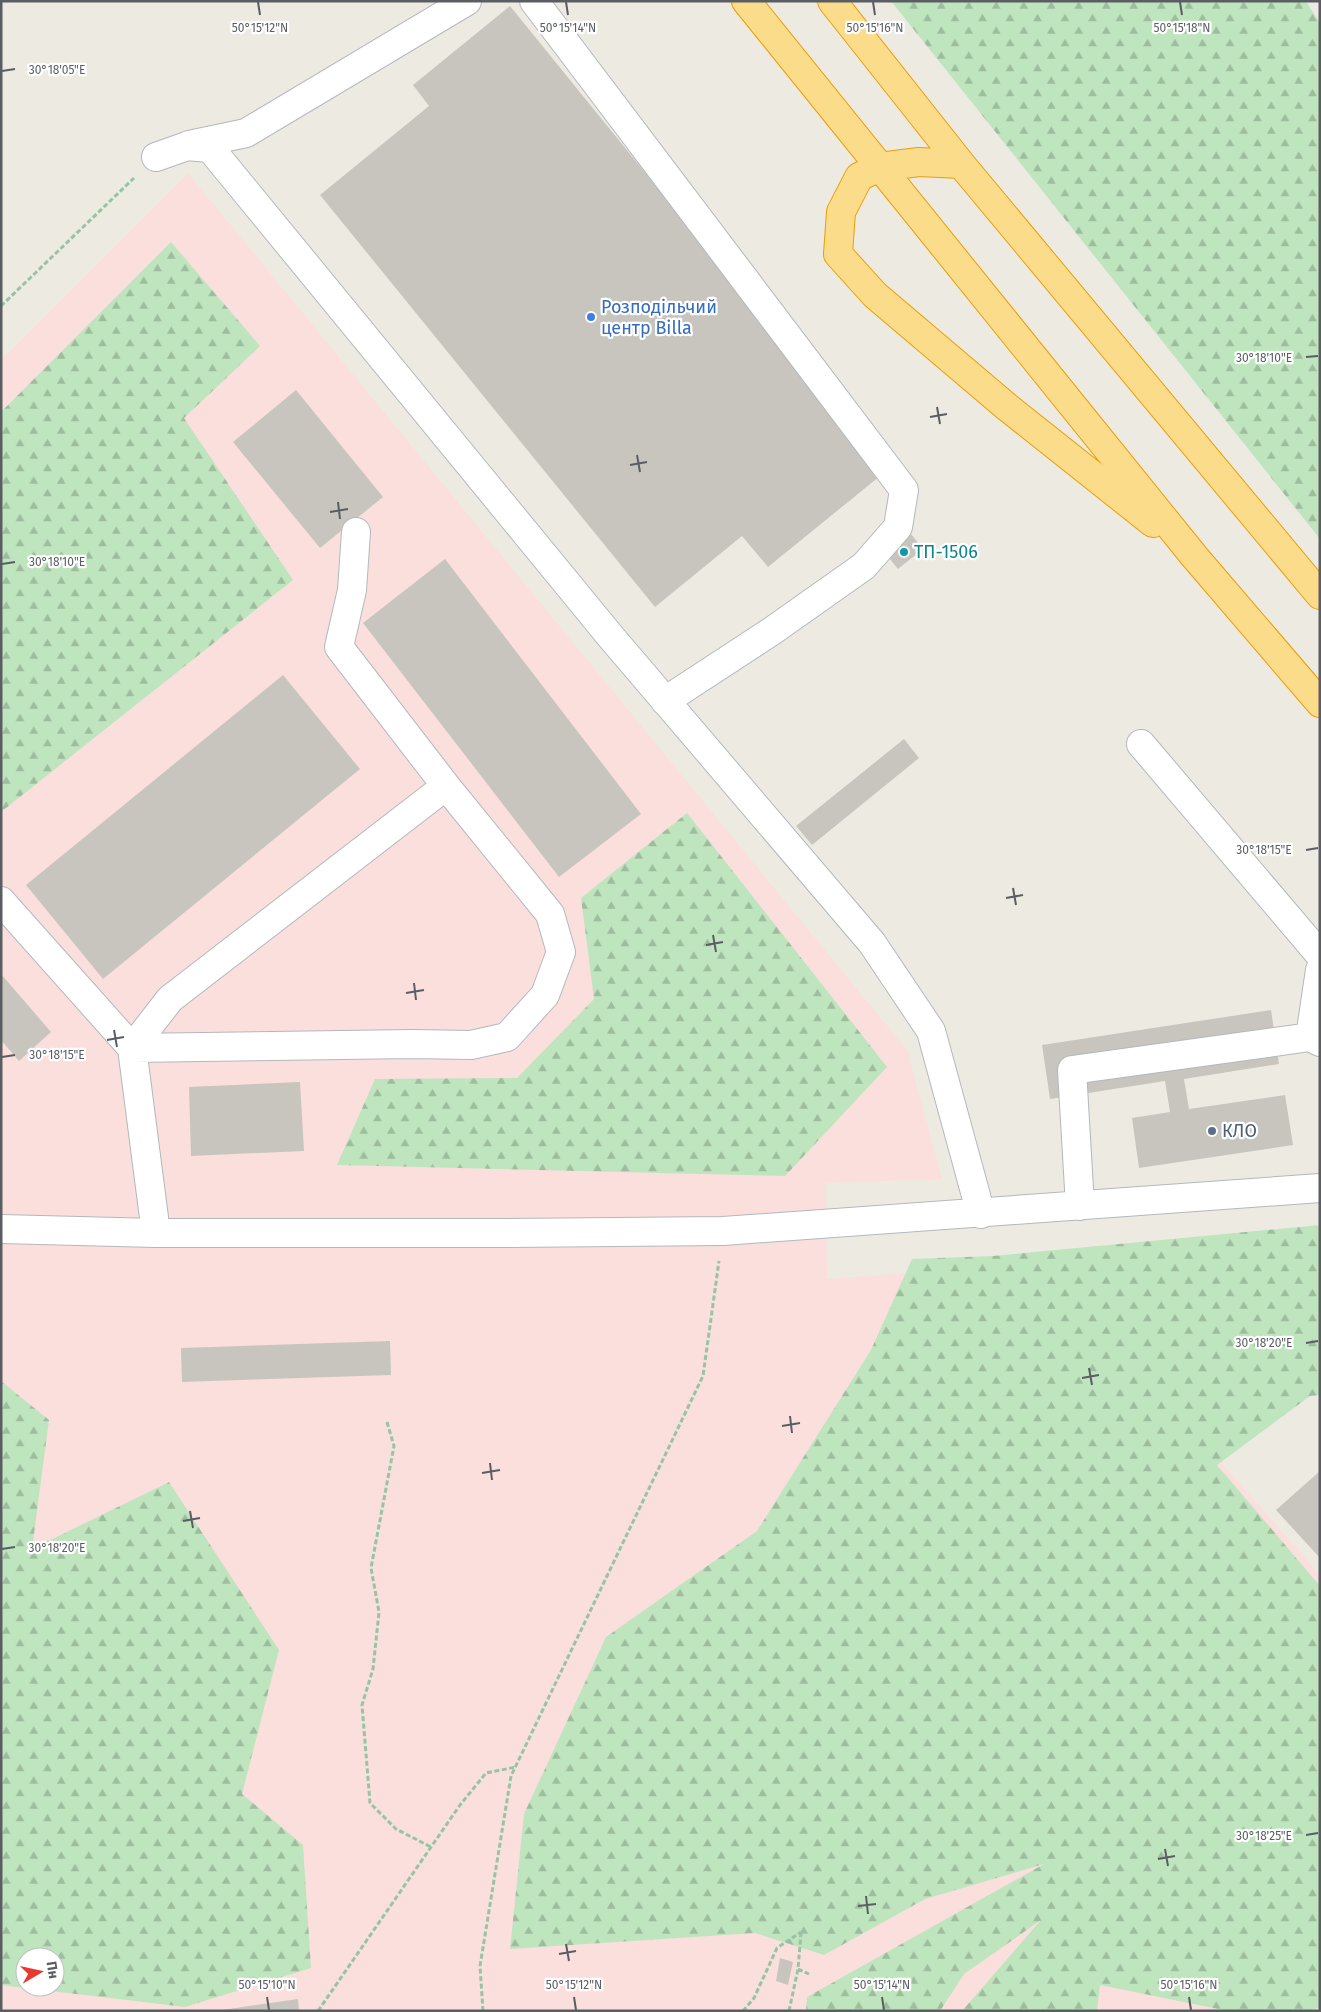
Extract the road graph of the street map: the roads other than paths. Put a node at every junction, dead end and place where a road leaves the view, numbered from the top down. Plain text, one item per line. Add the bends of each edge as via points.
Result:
1 (468, 1) edge
2 (534, 1) edge
3 (746, 1) edge
4 (832, 1) edge
5 (187, 146) junction
6 (156, 157) road end
7 (961, 164) junction
8 (879, 167) junction
9 (356, 532) dead end
10 (1194, 556) junction
11 (1320, 594) edge
12 (665, 701) junction
13 (1320, 704) edge
14 (1141, 744) dead end
15 (446, 786) junction
16 (1, 901) edge
17 (1320, 954) edge
18 (1320, 970) edge
19 (1315, 1039) edge
20 (132, 1048) junction
21 (1320, 1188) edge
22 (1080, 1206) junction
23 (980, 1214) junction
24 (1, 1229) edge
25 (156, 1233) junction

1 - 5 lane via 246,133
2 - 12 lane via 904,490 898,527 864,566
3 - 8 highway
4 - 7 highway
5 - 6 lane
5 - 12 lane via 210,148
7 - 8 highway via 919,162
7 - 11 highway
8 - 10 highway
8 - 10 highway via 859,176 841,212 838,254 875,295 1007,407
9 - 15 lane via 352,590 339,647
10 - 13 highway
12 - 23 lane via 872,943 930,1031
14 - 17 lane
15 - 20 lane via 170,999
15 - 20 lane via 550,914 561,952 545,995 507,1037 471,1045
16 - 20 lane
18 - 19 lane
19 - 22 lane via 1072,1070
20 - 25 lane
21 - 22 lane
22 - 23 lane
23 - 25 lane via 723,1231
24 - 25 lane

